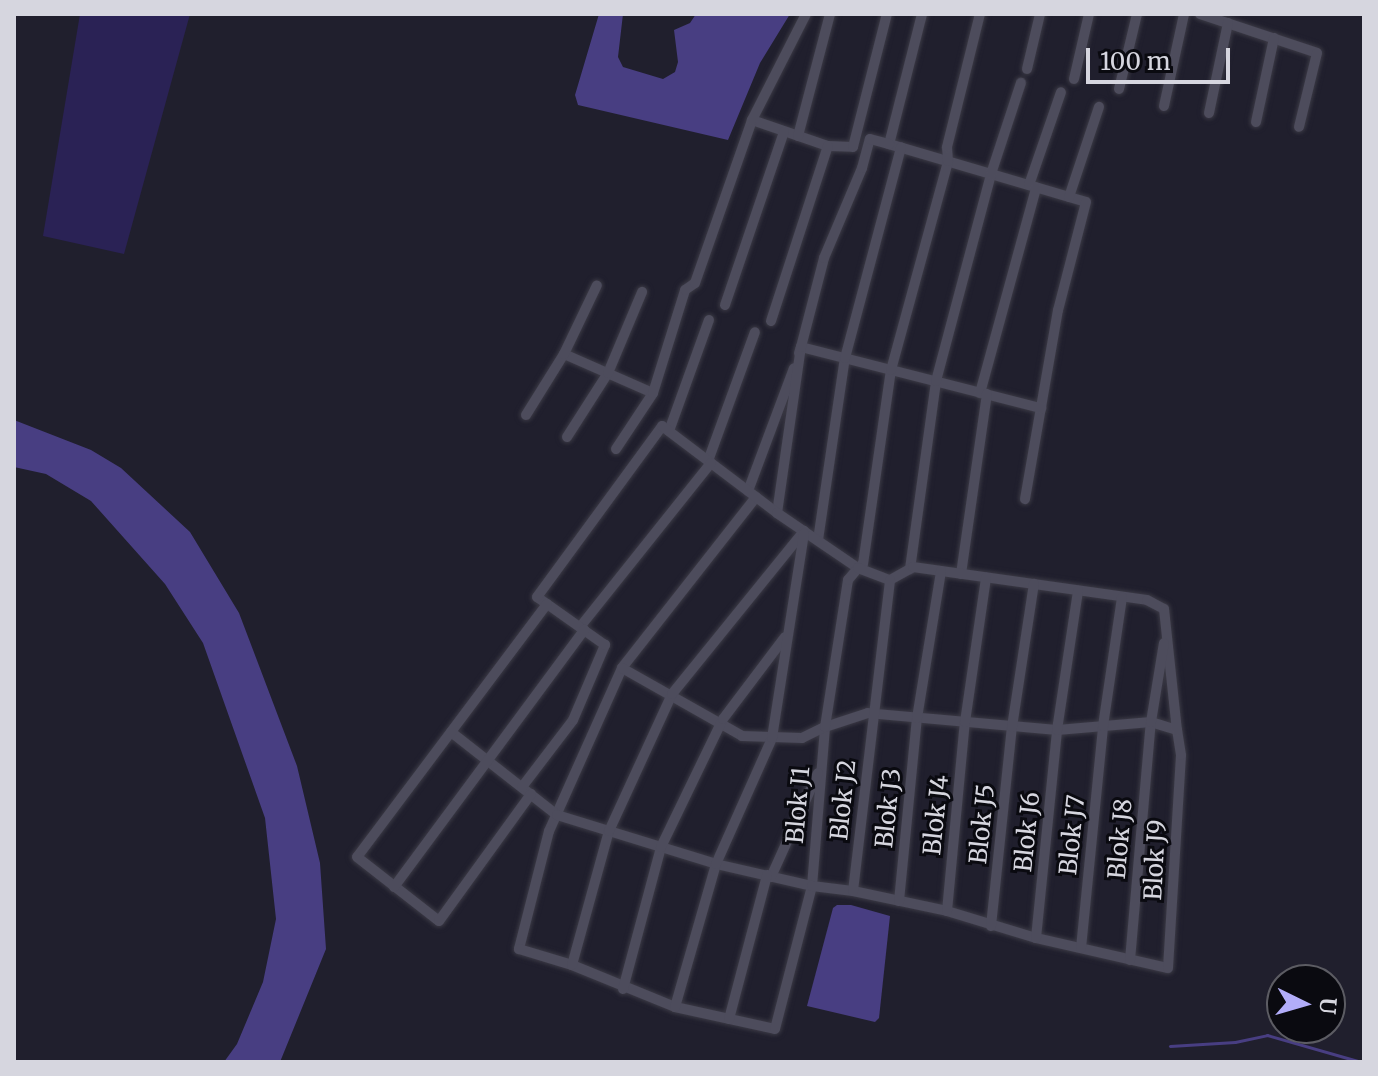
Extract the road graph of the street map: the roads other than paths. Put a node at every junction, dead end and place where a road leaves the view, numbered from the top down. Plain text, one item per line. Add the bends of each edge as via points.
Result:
1 (806, 14) edge
2 (830, 14) edge
3 (887, 14) edge
4 (922, 14) edge
5 (980, 14) edge
6 (1040, 14) edge
7 (1089, 14) edge
8 (1137, 14) edge
9 (1184, 14) edge
10 (1200, 14) edge
11 (1228, 23) junction
12 (1274, 38) junction
13 (1027, 69) dead end
14 (1074, 79) dead end
15 (1021, 83) dead end
16 (1119, 89) dead end
17 (1061, 92) dead end
18 (1164, 106) dead end
19 (1099, 107) dead end
20 (1209, 113) dead end
21 (752, 120) junction
22 (1256, 122) dead end
23 (1299, 127) dead end
24 (784, 132) junction
25 (798, 136) junction
26 (889, 144) junction
27 (828, 146) junction
28 (901, 147) junction
29 (948, 161) junction
30 (991, 174) junction
31 (1033, 186) junction
32 (1069, 197) junction
33 (597, 285) dead end
34 (642, 292) dead end
35 (725, 305) dead end
36 (709, 320) dead end
37 (771, 321) dead end
38 (755, 332) dead end
39 (801, 347) junction
40 (564, 354) junction
41 (845, 358) junction
42 (891, 370) junction
43 (608, 373) junction
44 (936, 381) junction
45 (653, 393) junction
46 (984, 393) junction
47 (1041, 408) junction
48 (526, 415) dead end
49 (669, 431) junction
50 (567, 437) dead end
51 (616, 449) dead end
52 (709, 462) junction
53 (752, 494) junction
54 (1025, 499) dead end
55 (777, 513) junction
56 (804, 531) junction
57 (818, 540) junction
58 (858, 568) junction
59 (910, 569) junction
60 (941, 571) junction
61 (961, 574) junction
62 (986, 578) junction
63 (890, 580) junction
64 (1034, 584) junction
65 (1078, 591) junction
66 (1122, 597) junction
67 (547, 604) junction
68 (582, 629) junction
69 (1166, 630) junction
70 (786, 635) junction
71 (622, 668) junction
72 (672, 694) junction
73 (872, 714) junction
74 (917, 718) junction
75 (965, 722) junction
76 (1151, 722) junction
77 (720, 724) junction
78 (1103, 726) junction
79 (825, 727) junction
80 (1012, 727) junction
81 (1057, 730) junction
82 (1177, 730) junction
83 (451, 732) junction
84 (772, 738) junction
85 (488, 761) junction
86 (821, 767) junction
87 (527, 791) junction
88 (557, 815) junction
89 (609, 831) junction
90 (661, 847) junction
91 (716, 864) junction
92 (769, 876) junction
93 (812, 886) junction
94 (394, 887) junction
95 (853, 891) junction
96 (899, 901) junction
97 (947, 911) junction
98 (991, 926) junction
99 (1036, 938) junction
100 (1081, 948) junction
101 (1130, 960) junction
102 (572, 965) junction
103 (623, 989) junction
104 (675, 1007) junction
105 (729, 1019) junction

1 - 21 street
2 - 25 street
3 - 27 street via 853,147
4 - 26 street
5 - 29 street, Blok J1
6 - 13 street
7 - 14 street
8 - 16 street
9 - 18 street
10 - 11 street
11 - 12 street
11 - 20 street
12 - 22 street
12 - 23 street via 1317,53
15 - 30 street
17 - 31 street
19 - 32 street
21 - 24 street
21 - 45 street via 695,283 685,290
24 - 25 street
24 - 35 street
25 - 27 street
26 - 28 street
26 - 39 street via 870,139 824,258
27 - 37 street
28 - 29 street
28 - 41 street
29 - 30 street
29 - 42 street, Blok J1
30 - 31 street
30 - 44 street
31 - 32 street
31 - 46 street
32 - 47 street via 1086,202 1058,310
33 - 40 street
34 - 43 street
36 - 49 street
38 - 52 street
39 - 41 street
39 - 53 street
39 - 55 street
40 - 43 street
40 - 48 street
41 - 42 street
41 - 57 street
42 - 44 street
42 - 58 street, Blok J1 via 863,564
43 - 45 street
43 - 50 street
44 - 46 street
44 - 59 street
45 - 51 street
46 - 47 street
46 - 61 street
47 - 54 street
49 - 52 street
49 - 67 street via 662,426 537,597
52 - 53 street
52 - 68 street
53 - 55 street
53 - 71 street
55 - 56 street
56 - 57 street
56 - 70 street
56 - 72 street
57 - 58 street
58 - 63 street
58 - 79 street, Blok J1 via 848,580
59 - 60 street
59 - 63 street
60 - 61 street
60 - 74 street, Blok J3
61 - 62 street
62 - 64 street
62 - 75 street, Blok J4
63 - 73 street, Blok J2
64 - 65 street
64 - 80 street, Blok J5
65 - 66 street
65 - 81 street, Blok J6
66 - 69 street via 1164,609
66 - 78 street, Blok J7
67 - 68 street
67 - 83 street
68 - 85 street
68 - 87 street via 605,645 573,720
69 - 76 street, Blok J8
69 - 82 street, Blok J9
70 - 77 street
70 - 84 street
71 - 72 street
71 - 88 street
72 - 77 street
72 - 89 street
73 - 74 street
73 - 79 street
73 - 95 street, Blok J2
74 - 75 street
74 - 96 street, Blok J3
75 - 80 street
75 - 97 street, Blok J4
76 - 78 street
76 - 82 street
76 - 101 street, Blok J8
77 - 84 street via 742,736
77 - 90 street
78 - 81 street
78 - 100 street, Blok J7
79 - 84 street via 802,738
79 - 86 street, Blok J1
80 - 81 street
80 - 98 street, Blok J5
81 - 99 street, Blok J6
82 - 101 street, Blok J9 via 1181,755 1168,968
83 - 85 street
83 - 94 street via 357,857
84 - 91 street
85 - 87 street
85 - 94 street
86 - 92 street
86 - 93 street, Blok J1
87 - 88 street
87 - 94 street via 439,921
88 - 89 street
88 - 102 street via 519,949
89 - 90 street
89 - 102 street
90 - 91 street
90 - 103 street
91 - 92 street
91 - 104 street
92 - 93 street
92 - 105 street
93 - 95 street
93 - 105 street, Blok J1 via 775,1029
95 - 96 street
96 - 97 street
97 - 98 street
98 - 99 street
99 - 100 street
100 - 101 street
102 - 103 street
103 - 104 street
104 - 105 street

